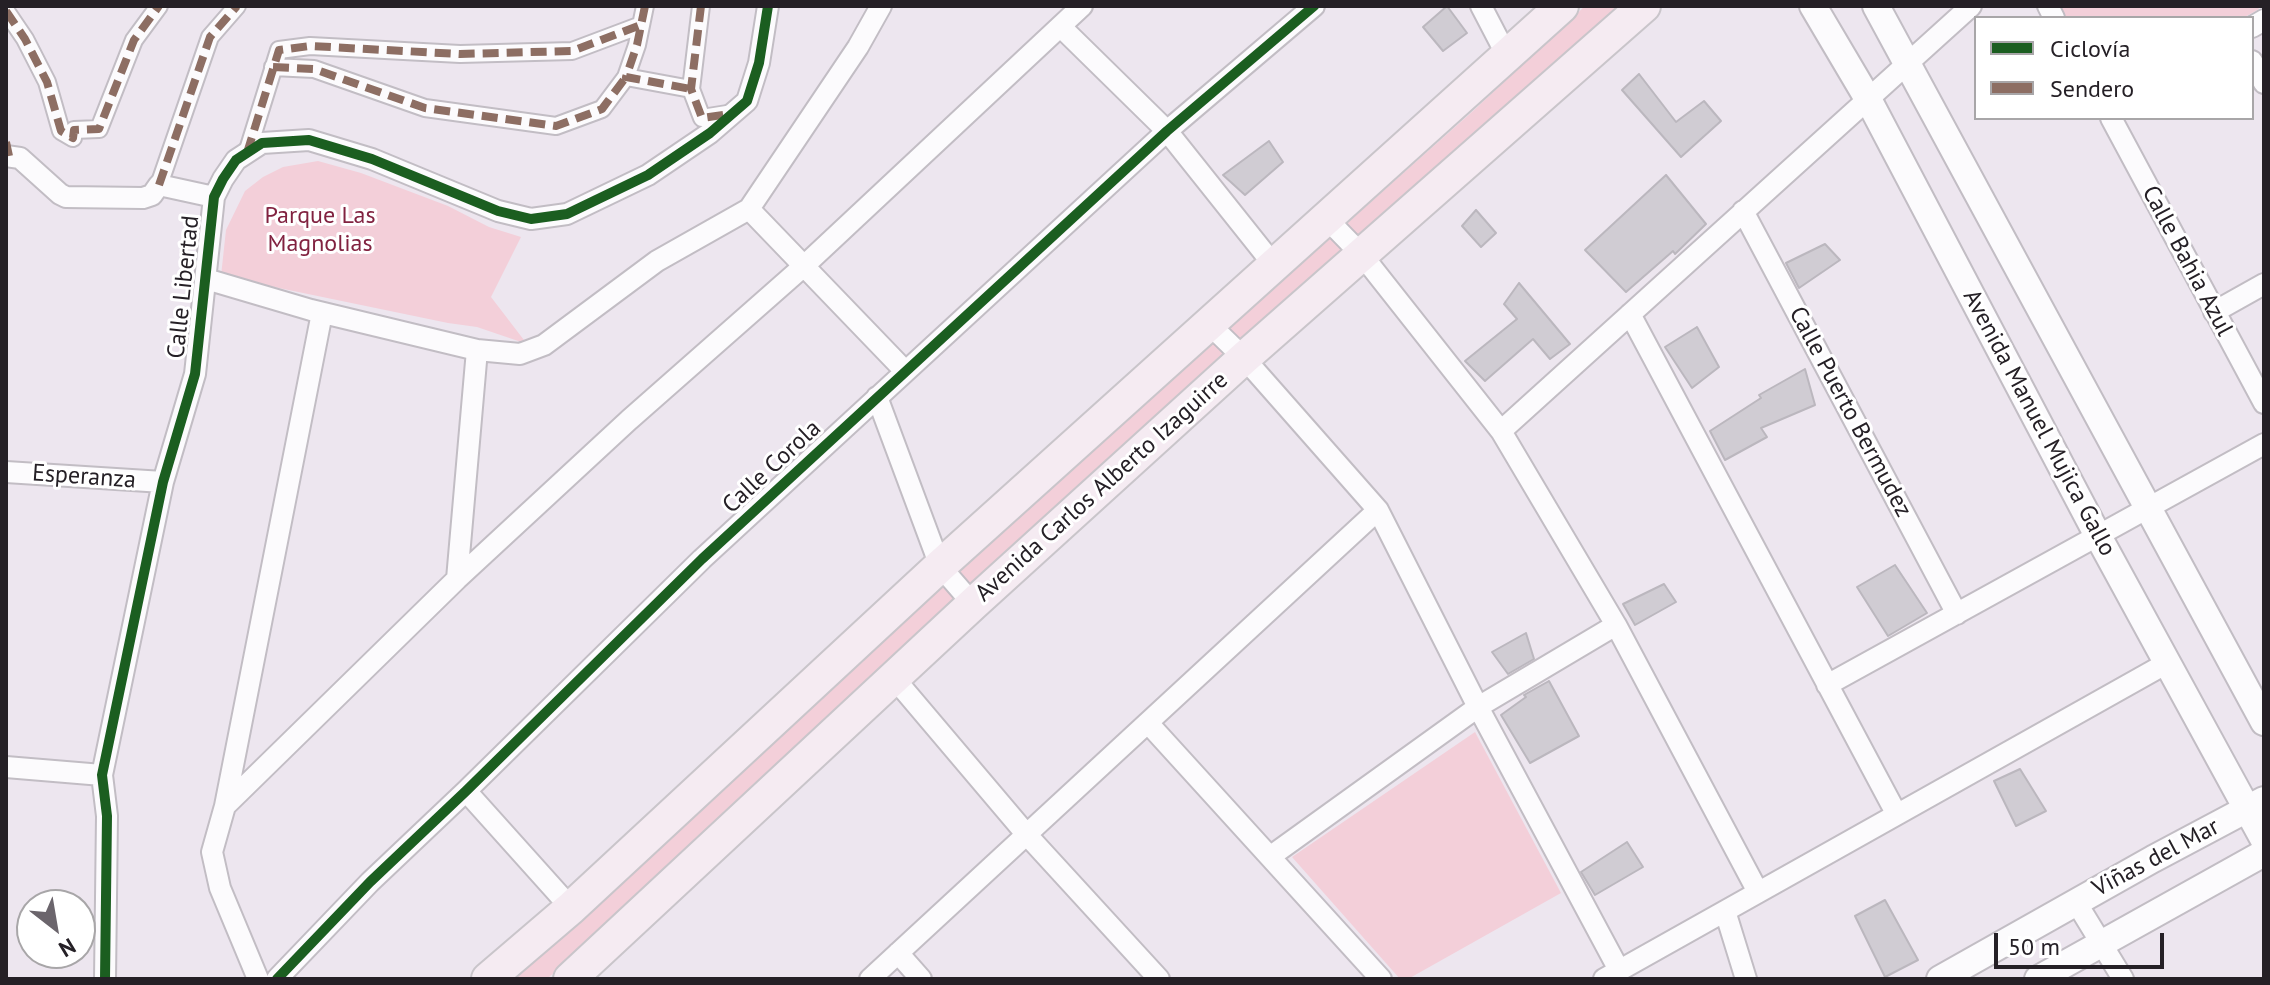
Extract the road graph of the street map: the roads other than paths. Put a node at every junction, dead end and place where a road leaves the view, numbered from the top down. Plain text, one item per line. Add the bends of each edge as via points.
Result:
1 (159, 6) edge
2 (237, 6) edge
3 (645, 6) edge
4 (701, 6) edge
5 (768, 6) edge
6 (881, 6) edge
7 (1082, 6) edge
8 (1314, 6) edge
9 (1481, 6) edge
10 (1562, 6) edge
11 (1644, 6) edge
12 (1813, 6) edge
13 (1876, 6) edge
14 (1971, 6) edge
15 (6, 8) edge
16 (641, 25) junction
17 (1061, 27) junction
18 (1506, 54) junction
19 (1907, 63) junction
20 (2254, 65) edge
21 (273, 67) junction
22 (626, 77) junction
23 (2264, 83) edge
24 (691, 89) junction
25 (1868, 99) junction
26 (733, 113) junction
27 (2112, 120) edge
28 (1167, 131) junction
29 (7, 151) edge
30 (247, 153) junction
31 (159, 185) junction
32 (214, 197) junction
33 (749, 209) junction
34 (1743, 211) junction
35 (1326, 218) junction
36 (1362, 255) junction
37 (1273, 264) junction
38 (805, 265) junction
39 (206, 279) junction
40 (2264, 284) edge
41 (2214, 312) junction
42 (322, 313) junction
43 (1630, 314) junction
44 (1209, 324) junction
45 (477, 350) junction
46 (1244, 358) junction
47 (905, 371) junction
48 (877, 397) junction
49 (2264, 403) edge
50 (1501, 431) junction
51 (2264, 444) edge
52 (6, 472) edge
53 (163, 482) junction
54 (2147, 509) junction
55 (1378, 510) junction
56 (2098, 536) junction
57 (940, 566) junction
58 (457, 579) junction
59 (973, 604) junction
60 (1957, 614) junction
61 (1616, 625) junction
62 (2167, 663) junction
63 (894, 678) junction
64 (1827, 685) junction
65 (1478, 707) junction
66 (2264, 722) edge
67 (1148, 723) junction
68 (6, 767) edge
69 (102, 775) junction
70 (466, 791) junction
71 (2255, 805) edge
72 (225, 806) junction
73 (1896, 813) junction
74 (1027, 835) junction
75 (2264, 840) edge
76 (2264, 853) edge
77 (1271, 856) junction
78 (1758, 892) junction
79 (2076, 902) junction
80 (571, 908) junction
81 (1725, 911) junction
82 (2102, 945) junction
83 (898, 953) junction
84 (1611, 975) edge
85 (105, 979) edge
86 (258, 979) edge
87 (277, 979) edge
88 (488, 979) edge
89 (570, 979) edge
90 (870, 979) edge
91 (921, 979) edge
92 (1159, 979) edge
93 (1381, 979) edge
94 (1746, 979) edge
95 (1940, 979) edge
96 (2038, 979) edge
97 (2123, 979) edge

1 - 15 street via 134,40 99,129 74,130 73,138 61,131 47,82
2 - 31 street via 210,37
3 - 16 street
4 - 24 street
5 - 26 street via 747,101
6 - 33 street
7 - 17 street
8 - 28 street, Calle Corola
9 - 18 street
10 - 18 main road, Avenida Carlos Alberto Izaguirre
11 - 36 main road, Avenida Carlos Alberto Izaguirre
12 - 25 street, Avenida Manuel Mujica Gallo
13 - 19 street
14 - 19 street
16 - 21 street via 572,51 460,54 310,46 279,50
16 - 22 street
17 - 28 street
17 - 38 street
18 - 35 main road, Avenida Carlos Alberto Izaguirre
19 - 25 street
19 - 54 street
20 - 23 street
21 - 22 street via 314,69 425,108 556,126 602,109
21 - 30 street
22 - 24 street
24 - 26 street via 702,118
25 - 34 street
25 - 56 street, Avenida Manuel Mujica Gallo
26 - 30 street via 648,175 567,214 531,219 309,140 262,143
27 - 41 street, Calle Bahia Azul
28 - 37 street
28 - 47 street, Calle Corola
29 - 31 street via 66,197 143,198
30 - 32 street, Calle Libertad via 236,160
31 - 32 street
32 - 39 street, Calle Libertad
33 - 38 street
33 - 45 street via 657,261 544,345 520,354
34 - 43 street
34 - 60 street, Calle Puerto Bermudez
35 - 36 street
35 - 37 main road, Avenida Carlos Alberto Izaguirre
36 - 46 main road, Avenida Carlos Alberto Izaguirre
36 - 50 street
37 - 44 main road, Avenida Carlos Alberto Izaguirre
38 - 47 street
38 - 58 street
39 - 42 street
39 - 53 street, Calle Libertad via 195,374
40 - 41 street
41 - 49 street, Calle Bahia Azul
42 - 45 street
42 - 72 street
43 - 50 street
43 - 64 street
44 - 46 street
44 - 57 main road, Avenida Carlos Alberto Izaguirre
45 - 58 street
46 - 55 street
46 - 59 main road, Avenida Carlos Alberto Izaguirre
47 - 48 street, Calle Corola
48 - 57 street
48 - 70 street, Calle Corola via 702,559
50 - 61 street
51 - 54 street
52 - 53 street, Esperanza
53 - 69 street, Calle Libertad
54 - 56 street
54 - 66 street
55 - 65 street
55 - 67 street
56 - 60 street
56 - 62 street, Avenida Manuel Mujica Gallo
57 - 59 street
57 - 80 main road, Avenida Carlos Alberto Izaguirre
58 - 72 street
59 - 63 main road, Avenida Carlos Alberto Izaguirre
60 - 64 street
61 - 65 street
61 - 78 street
62 - 71 street, Avenida Manuel Mujica Gallo
62 - 73 street
63 - 74 street
63 - 89 main road, Avenida Carlos Alberto Izaguirre
64 - 73 street
65 - 77 street
65 - 84 street
67 - 74 street
67 - 77 street
68 - 69 street
69 - 85 street, Calle Libertad via 107,816
70 - 80 street
70 - 87 street, Calle Corola
71 - 75 street, Avenida Manuel Mujica Gallo
71 - 79 street, Viñas del Mar
72 - 86 street via 212,852 220,888
73 - 78 street
74 - 83 street
74 - 92 street
76 - 82 street, Viñas del Mar
77 - 93 street
78 - 81 street
79 - 82 street
79 - 95 street, Viñas del Mar
80 - 88 main road, Avenida Carlos Alberto Izaguirre
81 - 84 street
81 - 94 street
82 - 96 street, Viñas del Mar
82 - 97 street
83 - 90 street
83 - 91 street

